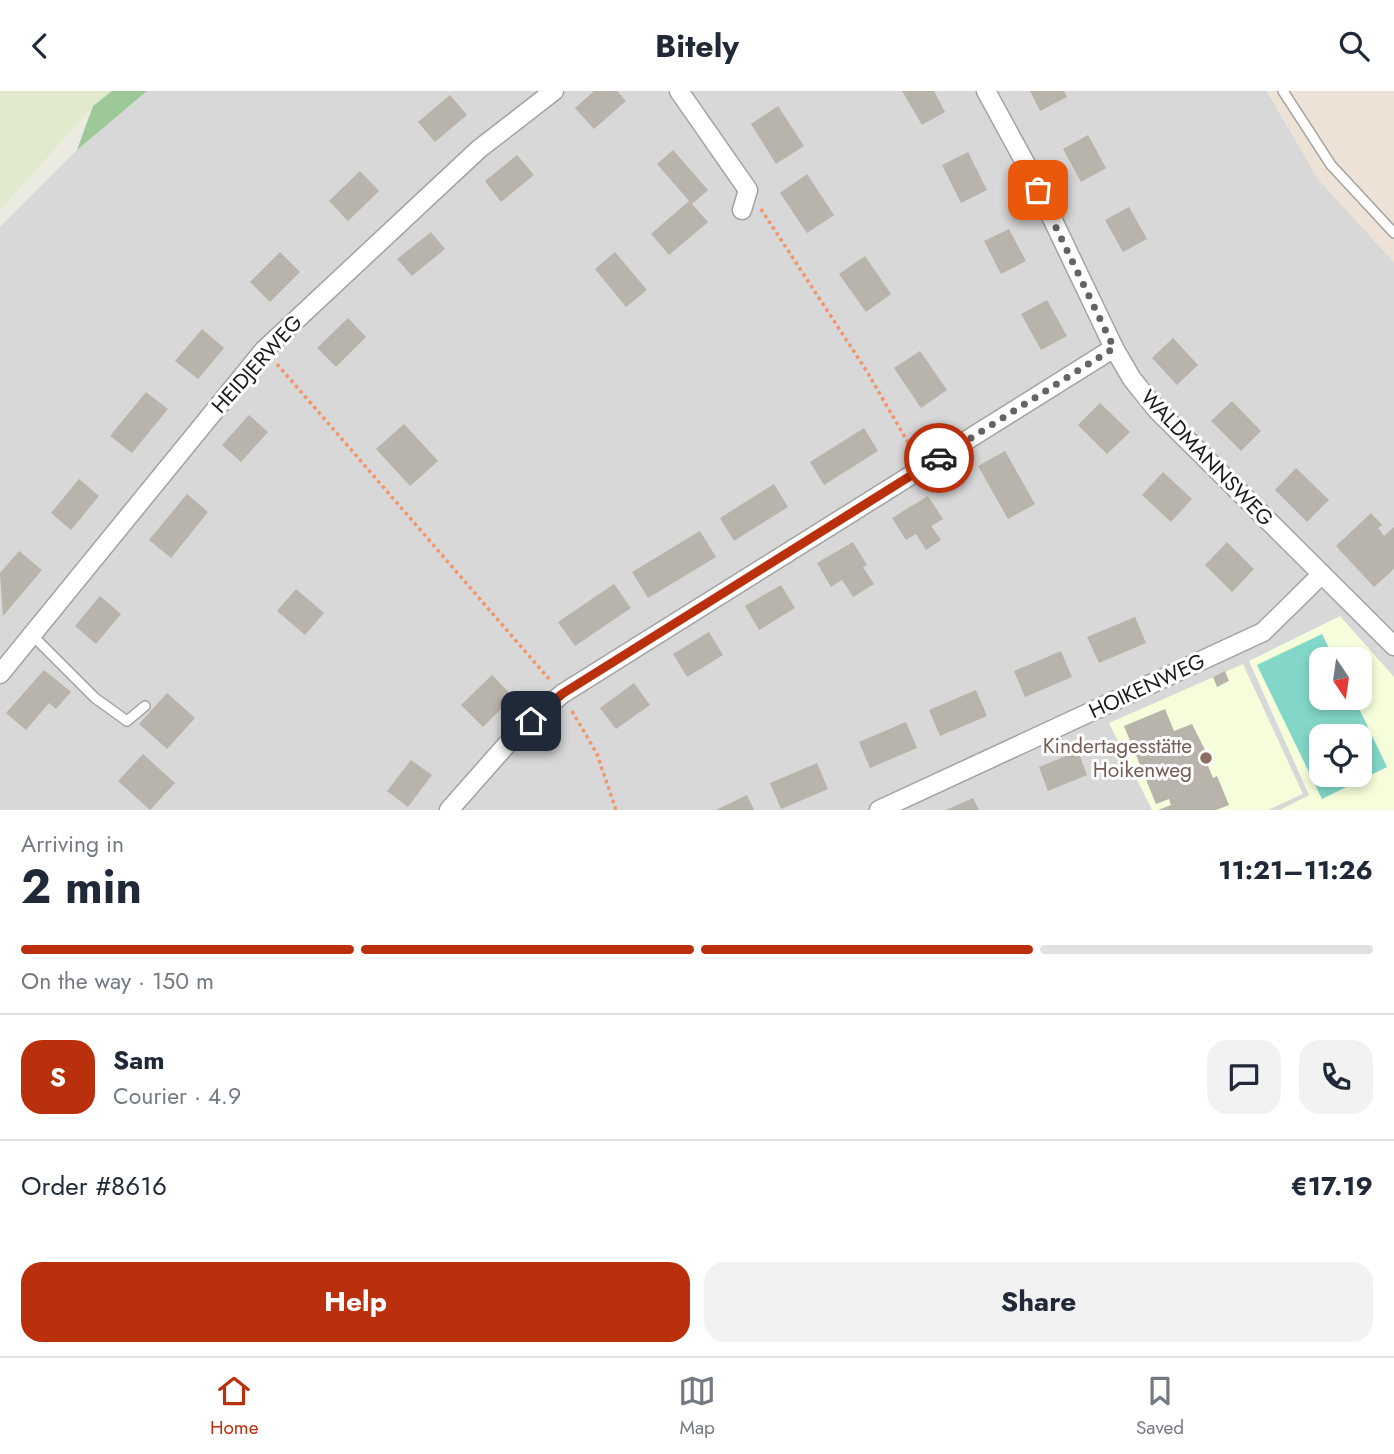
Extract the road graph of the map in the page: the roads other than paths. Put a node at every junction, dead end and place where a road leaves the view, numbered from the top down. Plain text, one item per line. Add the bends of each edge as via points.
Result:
1 (554, 91) edge
2 (679, 91) edge
3 (986, 91) edge
4 (1283, 91) edge
5 (742, 210) dead end
6 (1394, 233) edge
7 (1114, 348) junction
8 (1322, 574) junction
9 (32, 635) junction
10 (1394, 646) edge
11 (0, 674) edge
12 (145, 706) dead end
13 (884, 809) edge
14 (449, 810) edge

1 - 9 street, HEIDJERWEG via 479,149 264,350
2 - 5 street via 748,190
3 - 7 street, WALDMANNSWEG
4 - 6 lane via 1331,165
7 - 8 street, WALDMANNSWEG via 1157,410
7 - 14 street via 562,694 516,734
8 - 10 street, WALDMANNSWEG
8 - 13 street, HOIKENWEG via 1263,632
9 - 11 street, HEIDJERWEG
9 - 12 lane via 95,698 127,720

